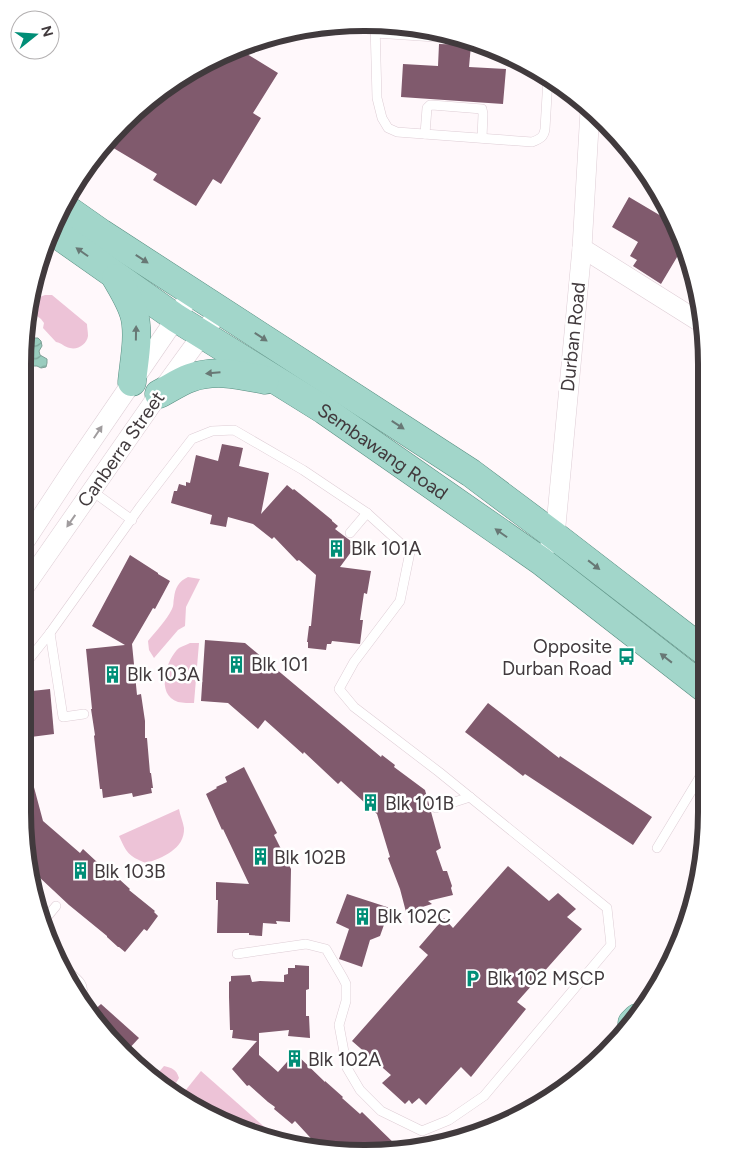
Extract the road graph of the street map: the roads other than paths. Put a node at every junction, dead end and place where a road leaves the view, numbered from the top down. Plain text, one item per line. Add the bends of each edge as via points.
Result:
1 (375, 32) edge
2 (548, 86) edge
3 (589, 119) edge
4 (425, 134) junction
5 (482, 138) junction
6 (69, 211) edge
7 (58, 235) edge
8 (582, 248) junction
9 (114, 274) junction
10 (192, 292) junction
11 (220, 310) junction
12 (176, 318) junction
13 (695, 319) edge
14 (202, 335) junction
15 (132, 382) junction
16 (278, 382) junction
17 (159, 394) junction
18 (92, 491) junction
19 (367, 513) junction
20 (132, 520) junction
21 (31, 532) edge
22 (350, 533) dead end
23 (555, 536) junction
24 (541, 561) junction
25 (31, 578) edge
26 (50, 633) junction
27 (698, 645) edge
28 (31, 657) edge
29 (698, 683) edge
30 (84, 714) dead end
31 (698, 780) edge
32 (470, 797) junction
33 (436, 808) dead end
34 (657, 848) dead end
35 (56, 906) dead end
36 (48, 916) edge
37 (237, 954) dead end

1 - 4 lane via 377,98 382,118 388,128 397,132
2 - 5 lane via 545,128 540,139 532,142
3 - 8 street, Durban Road
4 - 5 lane
4 - 5 lane via 428,107 451,106 482,109
6 -> 10 main road, Sembawang Road
9 -> 7 main road, Sembawang Road
8 - 13 street
8 - 23 street, Durban Road
9 - 12 main road, Sembawang Road
15 -> 9 main road via 135,316
10 - 11 main road, Sembawang Road
10 - 12 street, Canberra Street
11 - 14 street, Canberra Street
11 -> 23 main road, Sembawang Road via 471,473
12 - 14 main road, Sembawang Road
12 - 15 street, Canberra Street
14 - 16 main road, Sembawang Road
14 - 17 street, Canberra Street
21 -> 15 street, Canberra Street
16 -> 17 main road via 211,372 190,378
24 -> 16 main road, Sembawang Road via 324,410
17 - 18 street, Canberra Street
18 - 20 lane
18 -> 25 street, Canberra Street
19 - 20 lane via 303,470 234,430 212,431 192,439
19 - 22 lane
19 - 32 lane via 410,552 400,601 354,662 339,689 354,707
20 - 26 lane
23 - 24 street, Durban Road
23 -> 27 main road, Sembawang Road
29 -> 24 main road, Sembawang Road
26 - 28 lane
26 - 30 lane via 63,718
31 - 34 lane
32 - 33 lane
32 - 37 lane via 607,908 611,945 484,1096 450,1120 422,1131 381,1112 360,1090 347,1068 339,1025 346,1001 346,984 326,949 306,944
35 - 36 lane

